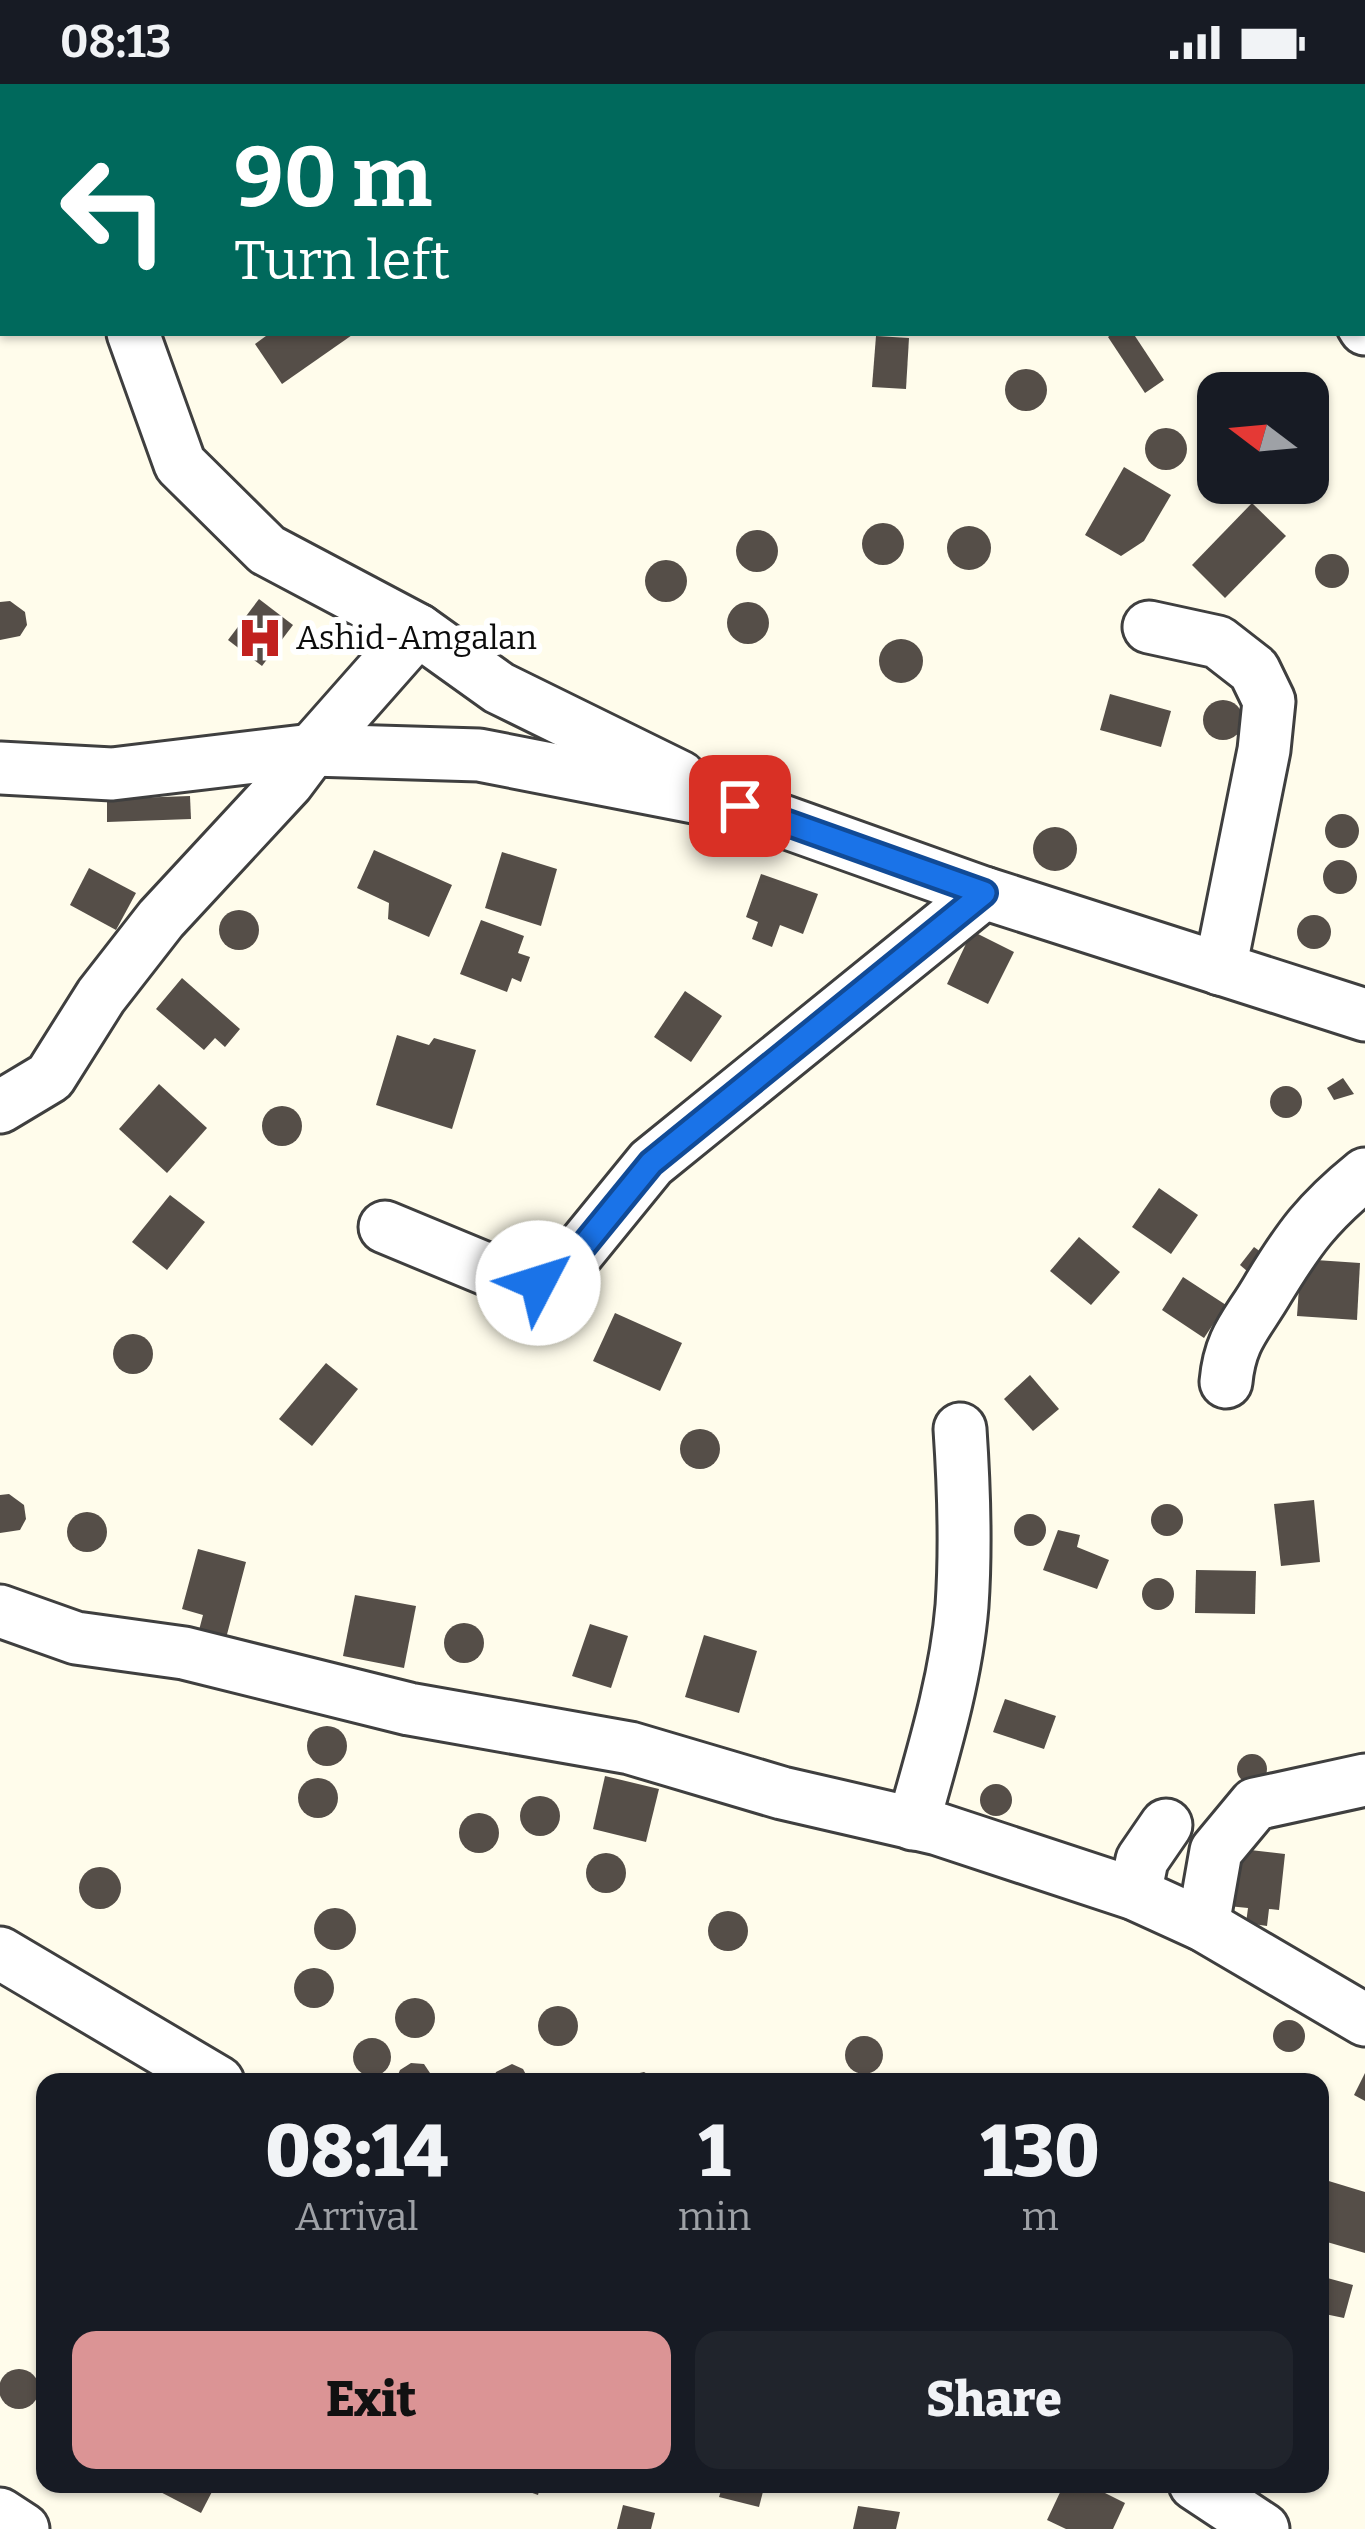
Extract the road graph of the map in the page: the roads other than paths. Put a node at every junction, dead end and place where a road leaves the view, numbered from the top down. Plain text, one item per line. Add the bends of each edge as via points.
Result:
1 (135, 336) edge
2 (1149, 627) dead end
3 (418, 630) junction
4 (311, 750) junction
5 (0, 768) edge
6 (740, 806) junction
7 (984, 893) junction
8 (1220, 969) junction
9 (1365, 1015) edge
10 (0, 1107) edge
11 (1365, 1174) edge
12 (385, 1227) dead end
13 (1226, 1382) dead end
14 (960, 1429) dead end
15 (0, 1611) edge
16 (1365, 1780) edge
17 (913, 1824) junction
18 (1166, 1825) dead end
19 (1135, 1894) junction
20 (1203, 1924) junction
21 (0, 1953) edge
22 (1365, 2020) edge
23 (203, 2073) edge
24 (1209, 2493) edge
25 (0, 2514) edge
26 (23, 2529) edge
27 (1263, 2529) edge

1 - 3 street via 180,464 267,550
2 - 8 street via 1218,642 1254,670 1269,701
3 - 4 street
3 - 6 street via 499,688
4 - 5 street via 112,774
4 - 6 street via 479,755
4 - 10 street via 161,920 50,1077
6 - 7 street
7 - 8 street
7 - 12 street via 651,1163 567,1266 538,1283
8 - 9 street
11 - 13 street via 1285,1257 1228,1353
14 - 17 street via 962,1610
15 - 17 street via 76,1638 184,1653 409,1709 630,1748
16 - 20 street via 1255,1804 1216,1851
17 - 19 street
18 - 19 street via 1142,1860
19 - 20 street
20 - 22 street
21 - 23 street
24 - 27 street
25 - 26 street

